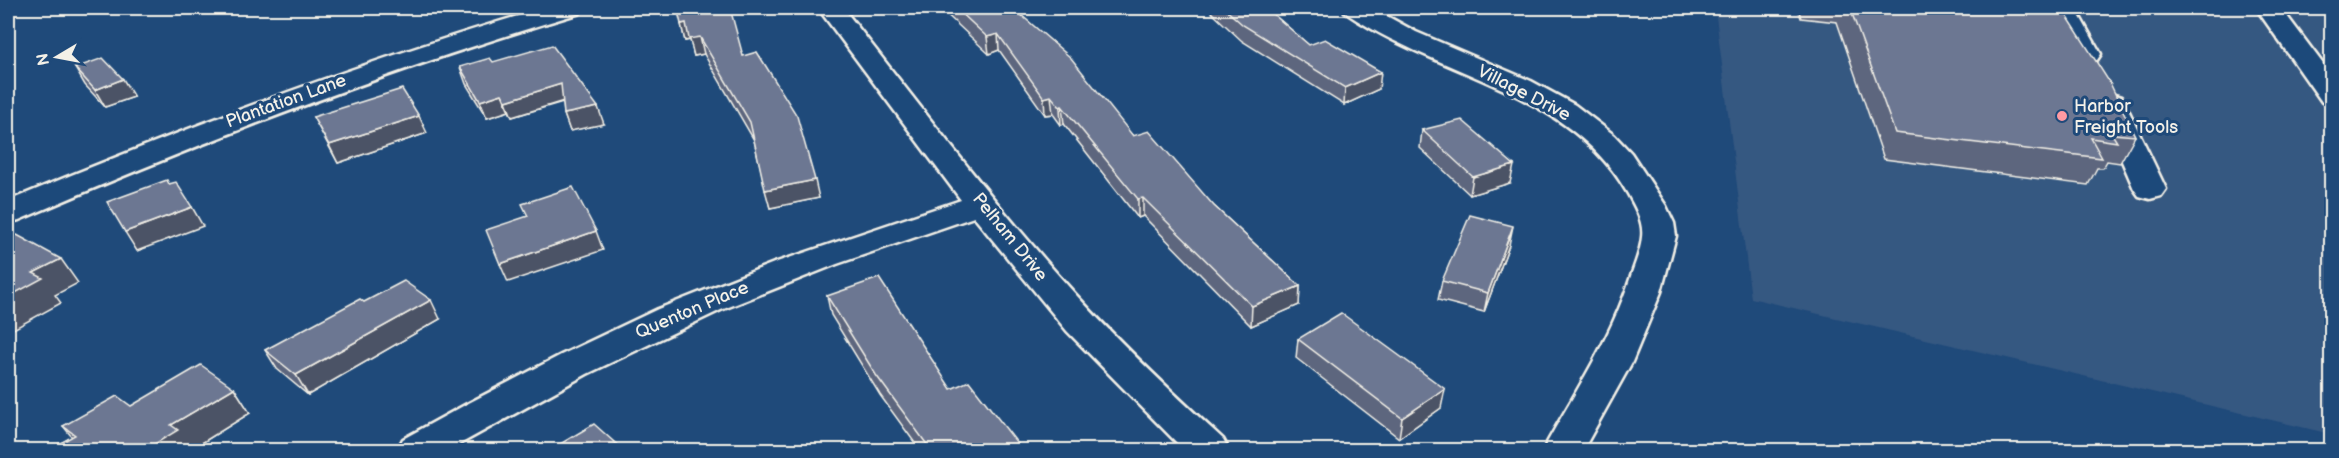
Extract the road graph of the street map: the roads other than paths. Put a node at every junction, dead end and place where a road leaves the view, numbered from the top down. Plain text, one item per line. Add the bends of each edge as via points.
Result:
1 (571, 8) edge
2 (831, 8) edge
3 (1355, 8) edge
4 (2063, 8) edge
5 (2268, 8) edge
6 (2331, 96) edge
7 (2150, 189) dead end
8 (982, 204) junction
9 (8, 213) edge
10 (417, 450) edge
11 (1209, 450) edge
12 (1563, 450) edge

1 - 9 street, Plantation Lane via 398,60 261,109
2 - 8 street, Pelham Drive
3 - 12 street, Village Drive via 1401,36 1497,75 1576,118 1620,158 1653,210 1659,235 1644,294 1617,359
4 - 7 street
5 - 6 street
8 - 10 street, Quenton Place via 867,242 672,317 515,395
8 - 11 street, Pelham Drive via 1079,320 1151,397

